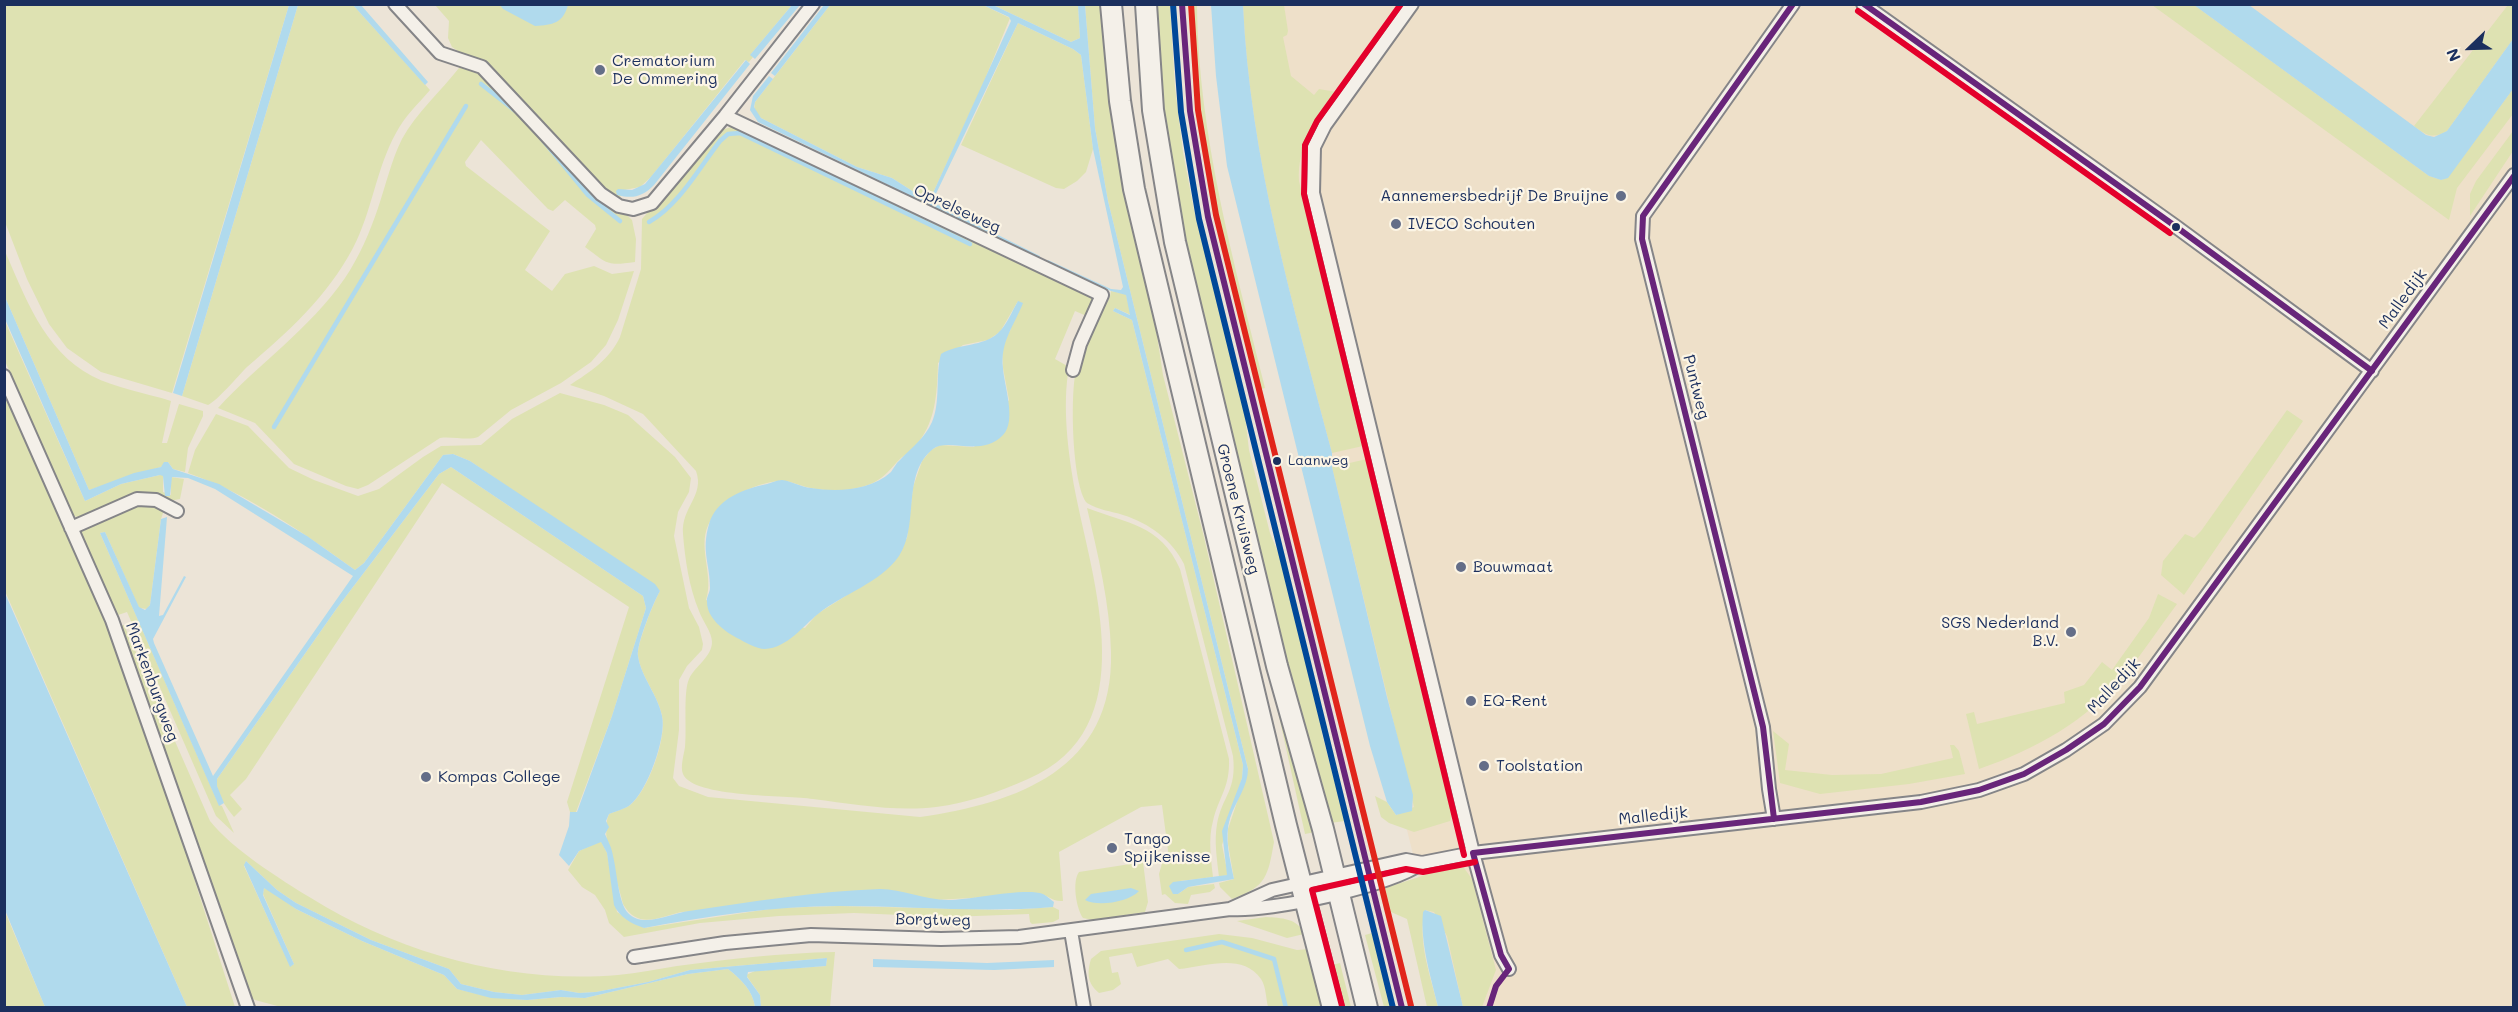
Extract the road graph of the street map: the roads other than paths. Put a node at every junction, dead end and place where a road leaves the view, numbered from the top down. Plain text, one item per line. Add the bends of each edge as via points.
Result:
1 (395, 4) edge
2 (813, 4) edge
3 (1111, 4) edge
4 (1146, 4) edge
5 (1412, 4) edge
6 (1793, 4) edge
7 (1863, 4) edge
8 (725, 116) junction
9 (2514, 175) edge
10 (1072, 370) dead end
11 (2372, 371) junction
12 (4, 376) edge
13 (177, 512) dead end
14 (71, 528) junction
15 (1774, 819) junction
16 (1473, 853) junction
17 (1337, 883) junction
18 (1303, 892) junction
19 (1230, 909) junction
20 (1071, 931) junction
21 (634, 957) dead end
22 (1509, 969) dead end
23 (248, 1008) edge
24 (1084, 1008) edge
25 (1333, 1008) edge
26 (1367, 1008) edge

1 - 8 street via 440,53 482,67 601,194 619,206 633,209 652,203
2 - 8 street
3 - 18 main road, Groene Kruisweg via 1120,101 1134,189
4 - 17 main road, Groene Kruisweg via 1153,110 1175,242 1277,666
5 - 16 street via 1325,125 1314,147 1313,193
6 - 15 street, Puntweg via 1643,216 1642,239 1763,727
7 - 11 street
8 - 10 street, Oprelseweg via 1102,295
9 - 11 street, Malledijk
11 - 15 street, Malledijk via 2140,687 2104,724 2024,774 1979,790 1921,802
12 - 14 street, Markenburgweg
13 - 14 street via 156,500 137,499
14 - 23 street, Markenburgweg via 112,620
15 - 16 street, Malledijk
16 - 17 street, Malledijk via 1422,863 1406,860
16 - 22 street via 1501,955
17 - 18 street
17 - 18 street
17 - 26 main road, Groene Kruisweg
18 - 19 street, Borgtweg via 1247,910
18 - 19 street, Borgtweg via 1272,890
18 - 25 main road, Groene Kruisweg
19 - 20 street, Borgtweg
20 - 21 street, Borgtweg via 941,939 812,935
20 - 24 street

